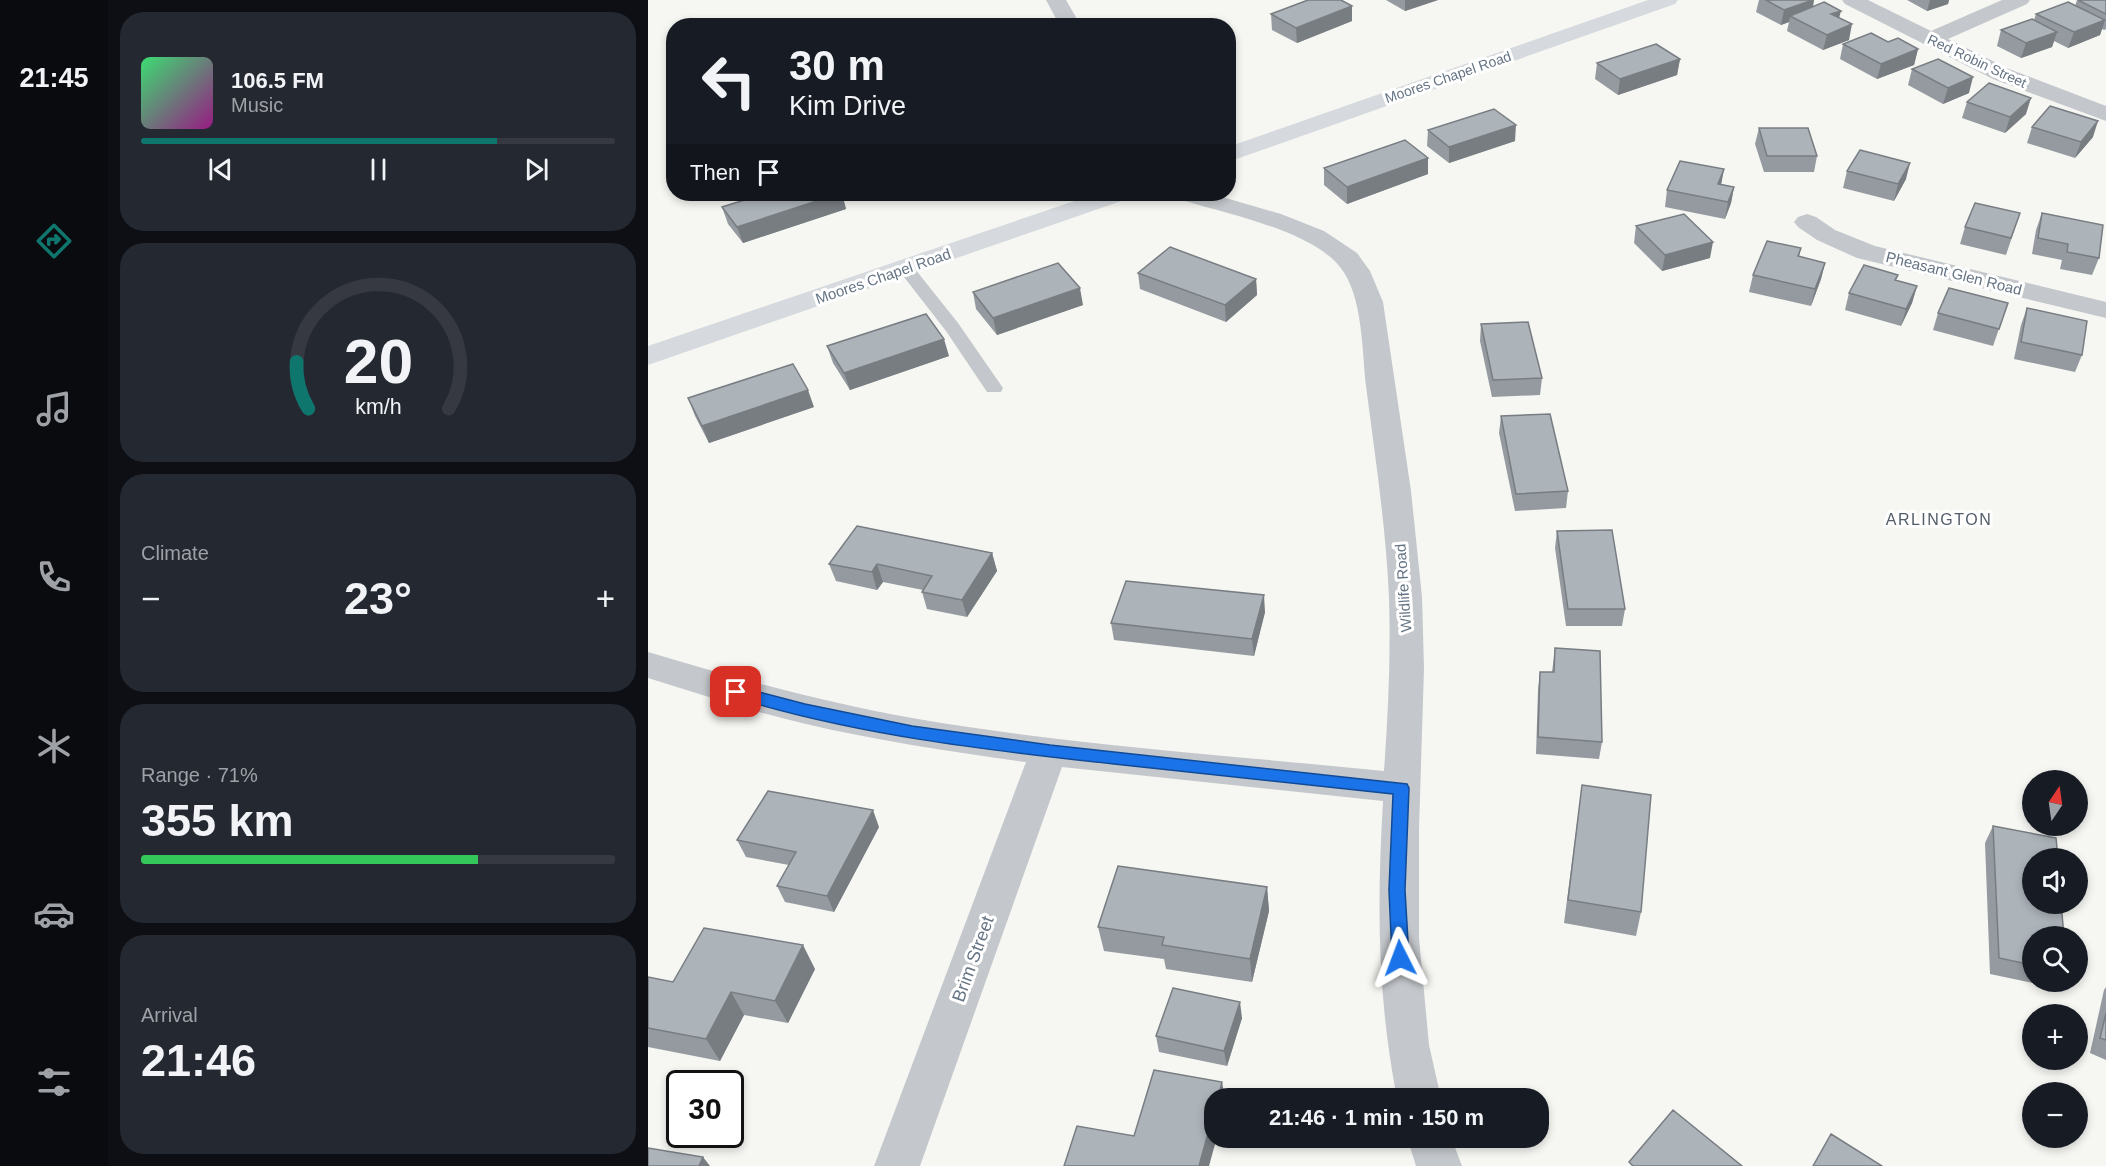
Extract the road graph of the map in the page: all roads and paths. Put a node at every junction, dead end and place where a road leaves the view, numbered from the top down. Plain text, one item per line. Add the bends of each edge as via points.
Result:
1 (1056, 0) edge
2 (1668, 0) edge
3 (1851, 0) edge
4 (2020, 0) edge
5 (1066, 18) edge
6 (1929, 40) junction
7 (2106, 114) edge
8 (1236, 152) edge
9 (1098, 201) edge
10 (1210, 201) edge
11 (1807, 222) dead end
12 (905, 268) junction
13 (2106, 310) edge
14 (648, 356) edge
15 (994, 388) dead end
16 (648, 665) edge
17 (1050, 751) junction
18 (1401, 788) junction
19 (1416, 1088) edge
20 (1433, 1148) edge
21 (897, 1166) edge
22 (1439, 1166) edge

1 - 5 street
2 - 8 main road, Moores Chapel Road
3 - 6 street, Red Robin Street
4 - 6 street
6 - 7 street, Red Robin Street via 2001,74
9 - 12 main road, Moores Chapel Road
10 - 18 street, Wildlife Road via 1279,222 1322,241 1349,260 1360,277 1373,324 1404,572 1407,666
11 - 13 street, Pheasant Glen Road via 1866,252
12 - 14 main road, Moores Chapel Road
12 - 15 lane
16 - 17 street via 805,710 912,732
17 - 18 street
17 - 21 street, Brim Street
18 - 19 street, Wildlife Road via 1397,890 1402,1003
20 - 22 street

